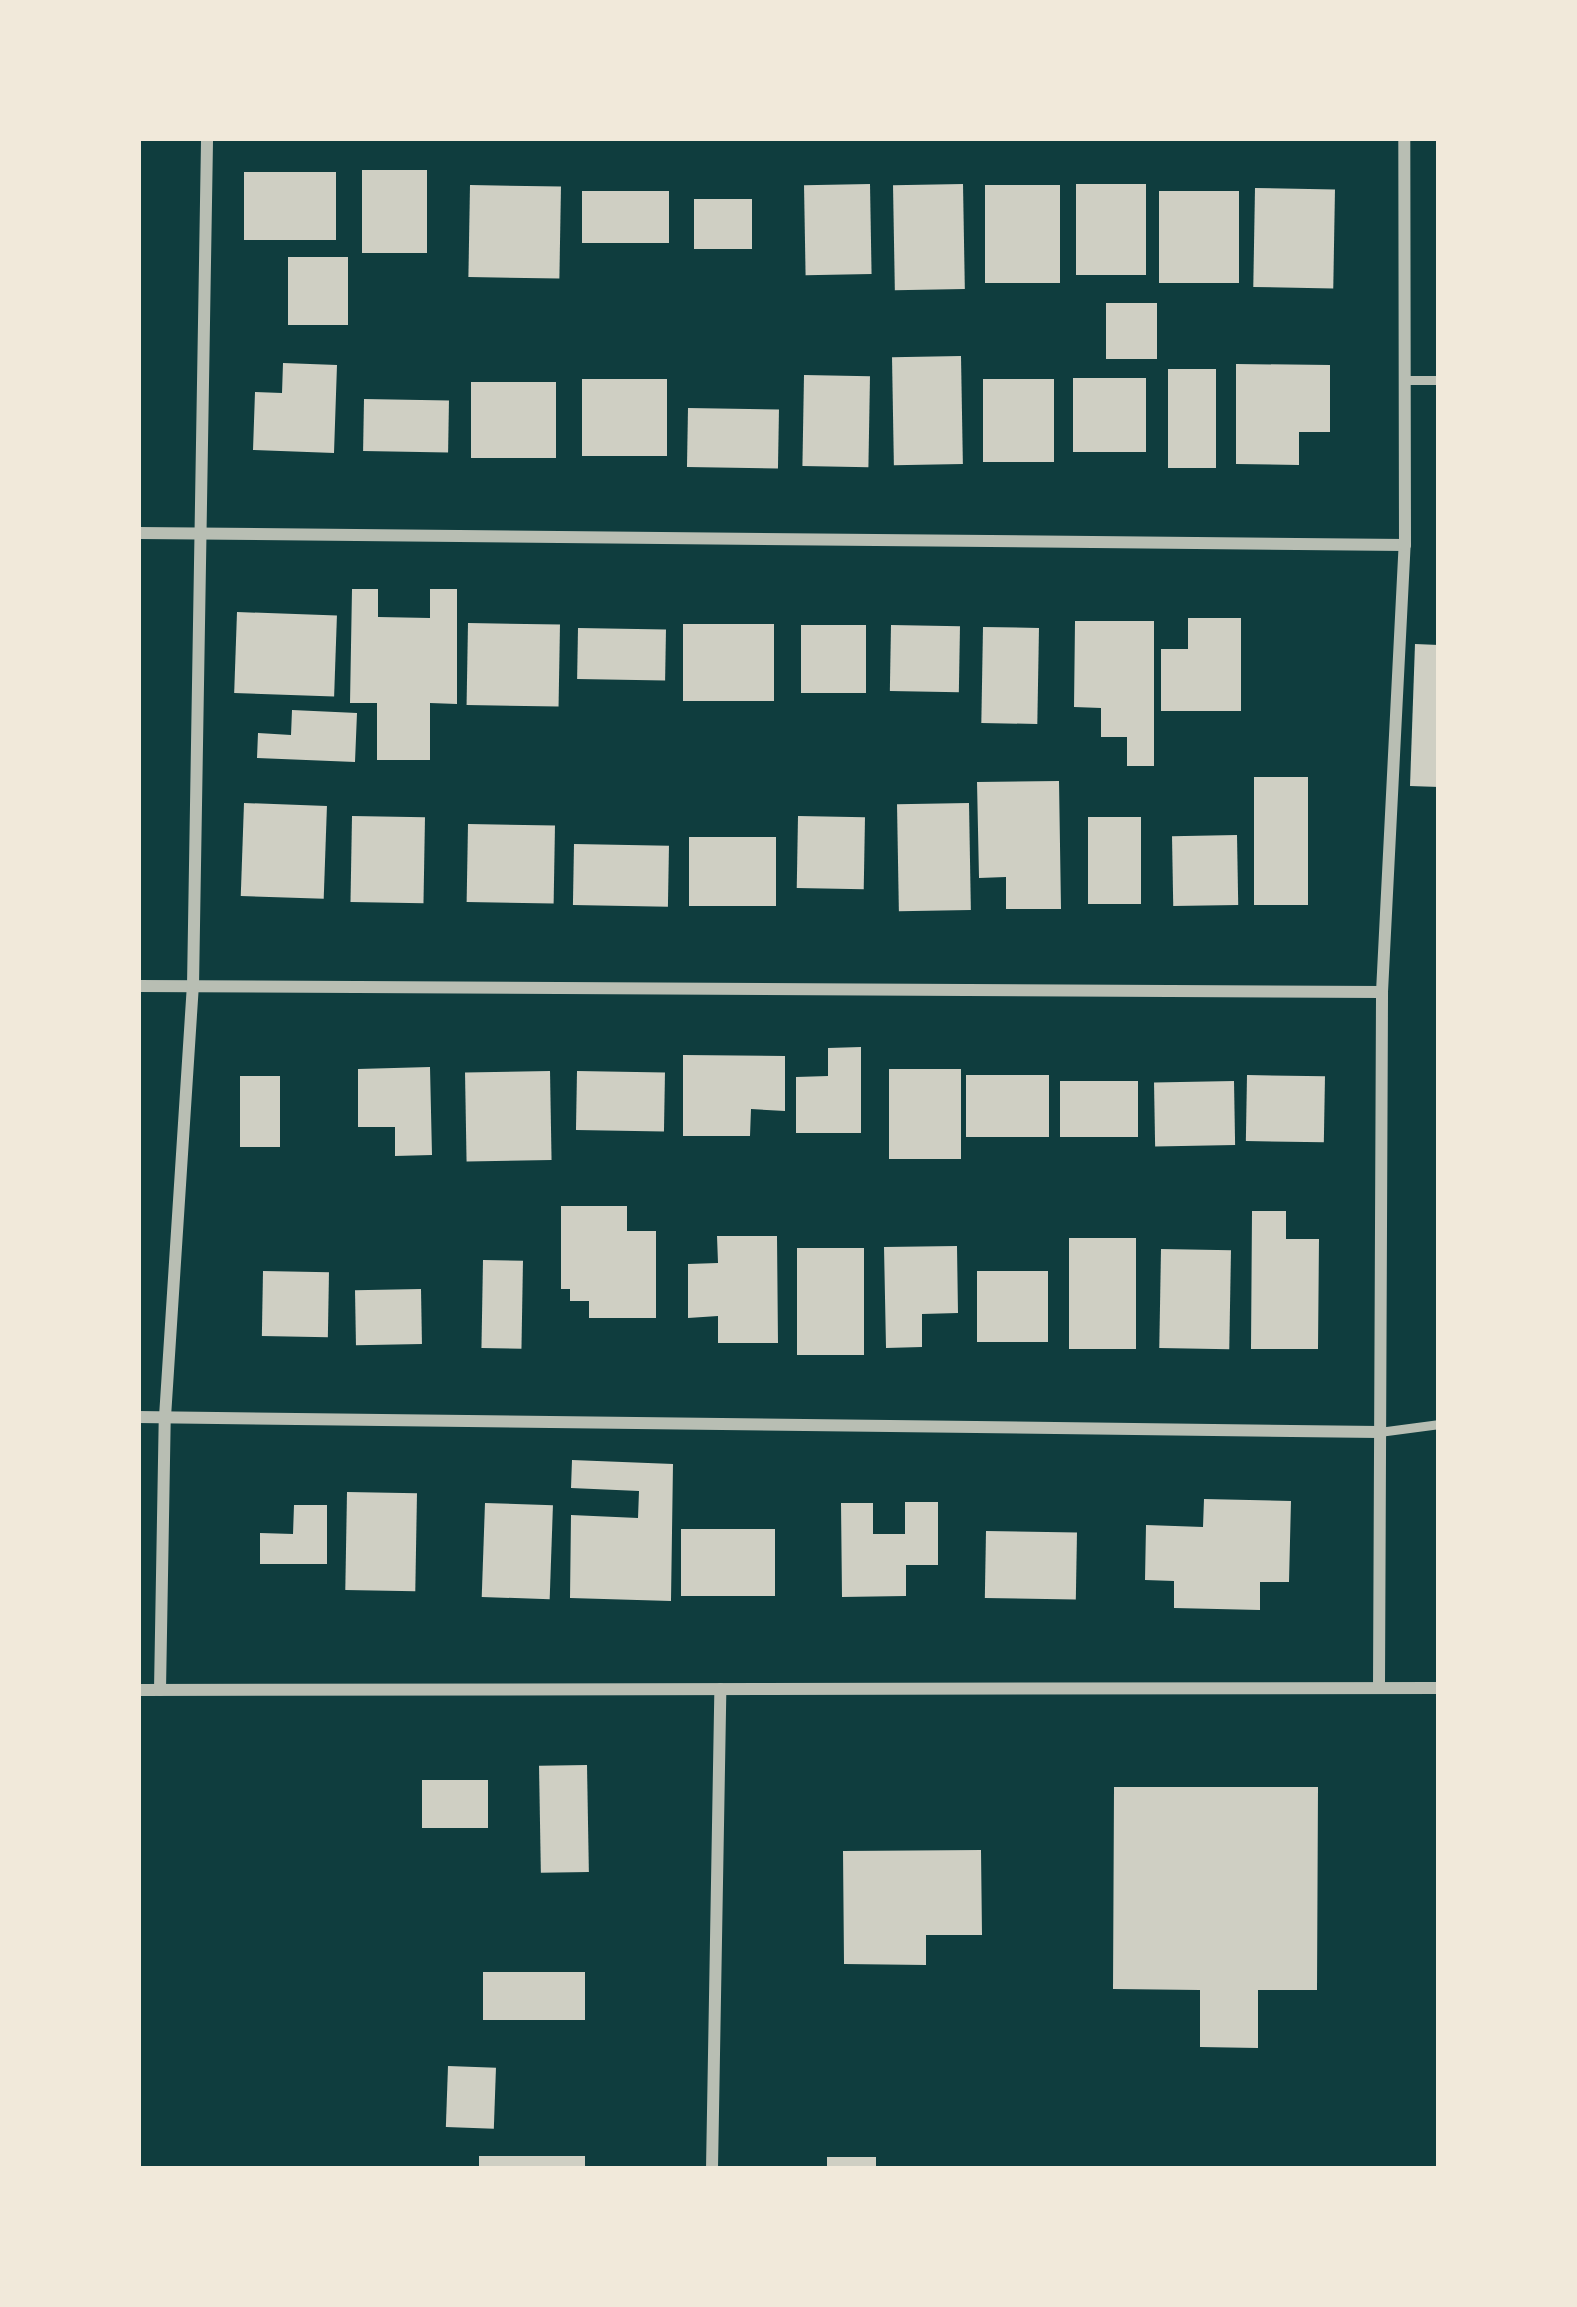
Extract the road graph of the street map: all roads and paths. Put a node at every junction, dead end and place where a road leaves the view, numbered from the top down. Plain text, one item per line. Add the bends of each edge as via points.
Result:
1 (207, 138) edge
2 (1404, 138) edge
3 (1405, 380) junction
4 (1439, 380) edge
5 (199, 532) junction
6 (138, 533) edge
7 (1406, 545) junction
8 (138, 986) edge
9 (193, 986) junction
10 (1382, 992) junction
11 (138, 1417) edge
12 (165, 1417) junction
13 (1439, 1424) edge
14 (1379, 1432) junction
15 (1379, 1686) junction
16 (1439, 1688) edge
17 (720, 1689) junction
18 (138, 1690) edge
19 (160, 1690) junction
20 (712, 2169) edge

1 - 5 street
2 - 3 street
3 - 4 lane
3 - 7 street
5 - 6 street
5 - 7 street
5 - 9 street
7 - 10 street
8 - 9 street
9 - 10 street
9 - 12 street
10 - 14 street
11 - 12 street
12 - 14 street
12 - 19 street
13 - 14 lane
14 - 15 street
15 - 16 street
15 - 17 street
17 - 19 street
17 - 20 street
18 - 19 street

